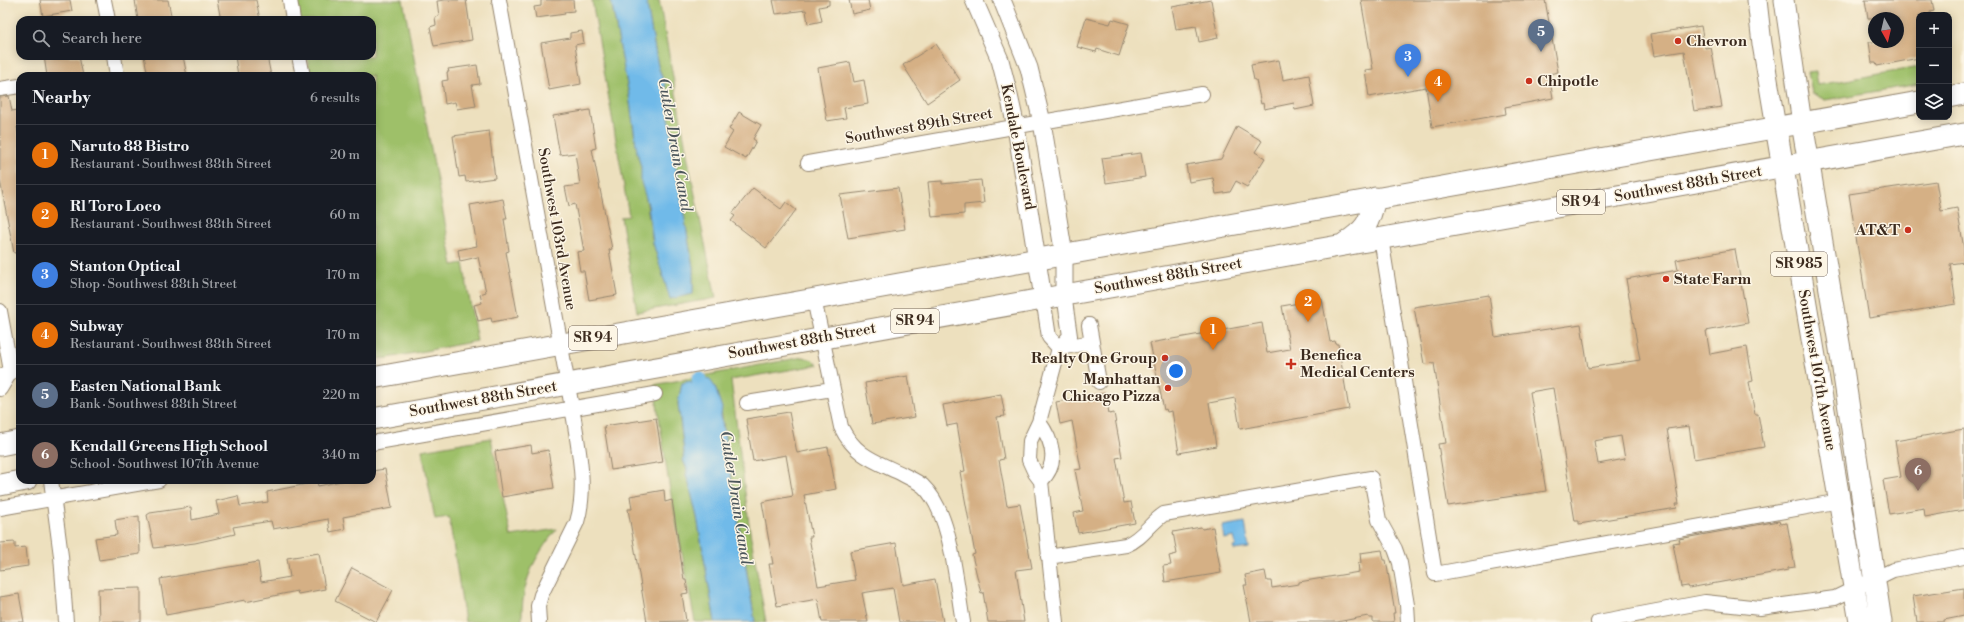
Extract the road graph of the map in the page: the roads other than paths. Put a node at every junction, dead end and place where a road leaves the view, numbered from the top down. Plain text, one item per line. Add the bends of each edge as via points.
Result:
1 (104, 0) edge
2 (290, 0) edge
3 (499, 0) edge
4 (974, 0) edge
5 (1002, 0) edge
6 (1758, 0) edge
7 (1784, 0) edge
8 (107, 16) edge
9 (292, 16) edge
10 (115, 60) edge
11 (301, 60) edge
12 (116, 72) edge
13 (302, 72) edge
14 (16, 87) edge
15 (0, 89) edge
16 (1202, 94) dead end
17 (1964, 94) edge
18 (1952, 96) edge
19 (1916, 103) edge
20 (1042, 122) junction
21 (1802, 123) junction
22 (1016, 127) junction
23 (1776, 127) junction
24 (1964, 134) edge
25 (1810, 162) junction
26 (808, 163) dead end
27 (1782, 167) junction
28 (1375, 198) junction
29 (1381, 238) junction
30 (1344, 244) junction
31 (1064, 255) junction
32 (1038, 259) junction
33 (1064, 294) junction
34 (1043, 298) junction
35 (814, 299) junction
36 (0, 311) edge
37 (1089, 324) dead end
38 (821, 338) junction
39 (1092, 342) junction
40 (560, 344) junction
41 (1059, 348) junction
42 (5, 374) edge
43 (376, 377) edge
44 (1099, 382) dead end
45 (567, 384) junction
46 (0, 389) edge
47 (832, 389) junction
48 (655, 394) dead end
49 (747, 403) dead end
50 (572, 407) junction
51 (376, 418) edge
52 (1039, 422) junction
53 (16, 442) edge
54 (376, 442) edge
55 (0, 445) edge
56 (1041, 481) junction
57 (16, 482) edge
58 (52, 484) edge
59 (136, 484) edge
60 (0, 485) edge
61 (54, 498) junction
62 (1840, 501) junction
63 (0, 508) edge
64 (1048, 557) junction
65 (1964, 557) edge
66 (1874, 579) junction
67 (1855, 590) junction
68 (66, 622) edge
69 (539, 622) edge
70 (963, 622) edge
71 (1056, 622) edge
72 (1408, 622) edge
73 (1598, 622) edge
74 (1860, 622) edge
75 (1881, 622) edge

1 - 8 street
2 - 9 street
3 - 40 street, Southwest 103rd Avenue
4 - 22 street, Kendale Boulevard via 1000,60
5 - 20 street, Kendale Boulevard via 1029,68
6 - 23 main road, Southwest 107th Avenue / SR 985 via 1762,44
7 - 21 main road, Southwest 107th Avenue / SR 985
10 - 12 street
11 - 13 street
14 - 15 street
16 - 20 street, Southwest 89th Street
17 - 18 main road
19 - 21 main road, SR 94
20 - 22 street, Southwest 89th Street
20 - 31 street, Kendale Boulevard
21 - 23 main road, SR 94
21 - 25 main road, Southwest 107th Avenue / SR 985
22 - 26 street, Southwest 89th Street
22 - 32 street, Kendale Boulevard
23 - 27 main road, Southwest 107th Avenue / SR 985
23 - 28 main road, SR 94
24 - 25 main road, Southwest 88th Street / SR 94
25 - 27 main road, Southwest 88th Street / SR 94
25 - 66 main road, Southwest 107th Avenue / SR 985
27 - 29 main road, Southwest 88th Street / SR 94
27 - 62 main road, Southwest 107th Avenue / SR 985
28 - 30 main road via 1371,216 1363,231
28 - 31 main road, SR 94
29 - 30 main road, Southwest 88th Street / SR 94
29 - 62 street via 1435,574
30 - 33 main road, Southwest 88th Street / SR 94
31 - 32 main road, SR 94
31 - 33 street, Kendale Boulevard
32 - 34 street, Kendale Boulevard
32 - 35 main road, SR 94
33 - 34 main road, Southwest 88th Street / SR 94
33 - 41 street via 1070,336
34 - 38 main road, Southwest 88th Street / SR 94
34 - 41 street via 1049,336
35 - 38 street
35 - 40 main road, SR 94
36 - 42 street
37 - 39 street
38 - 45 main road, Southwest 88th Street / SR 94
38 - 47 street
39 - 41 street
39 - 44 street
40 - 43 main road, SR 94
40 - 45 street, Southwest 103rd Avenue
41 - 52 street
42 - 46 street
45 - 50 street, Southwest 103rd Avenue
45 - 51 main road, Southwest 88th Street / SR 94
47 - 49 street
47 - 70 street via 841,427 854,447 863,456 923,486 935,503 947,530
48 - 50 street, Southwest 88th Street
50 - 54 street, Southwest 88th Street
50 - 69 street, Southwest 103rd Avenue via 580,461 580,512 571,537 541,595 538,606
52 - 56 street via 1030,441 1029,450 1031,467
52 - 56 street via 1049,435 1053,454 1049,471
53 - 55 main road
56 - 64 street
57 - 60 main road
58 - 61 street
59 - 61 street
61 - 63 street
61 - 68 street
62 - 67 main road, Southwest 107th Avenue / SR 985
64 - 71 street
64 - 72 street via 1126,545 1136,541 1164,514 1371,478 1379,520 1391,539 1400,563
65 - 66 street via 1893,570
66 - 67 street
66 - 75 main road, Southwest 107th Avenue / SR 985
67 - 73 street via 1835,598 1754,608 1704,602
67 - 74 main road, Southwest 107th Avenue / SR 985

